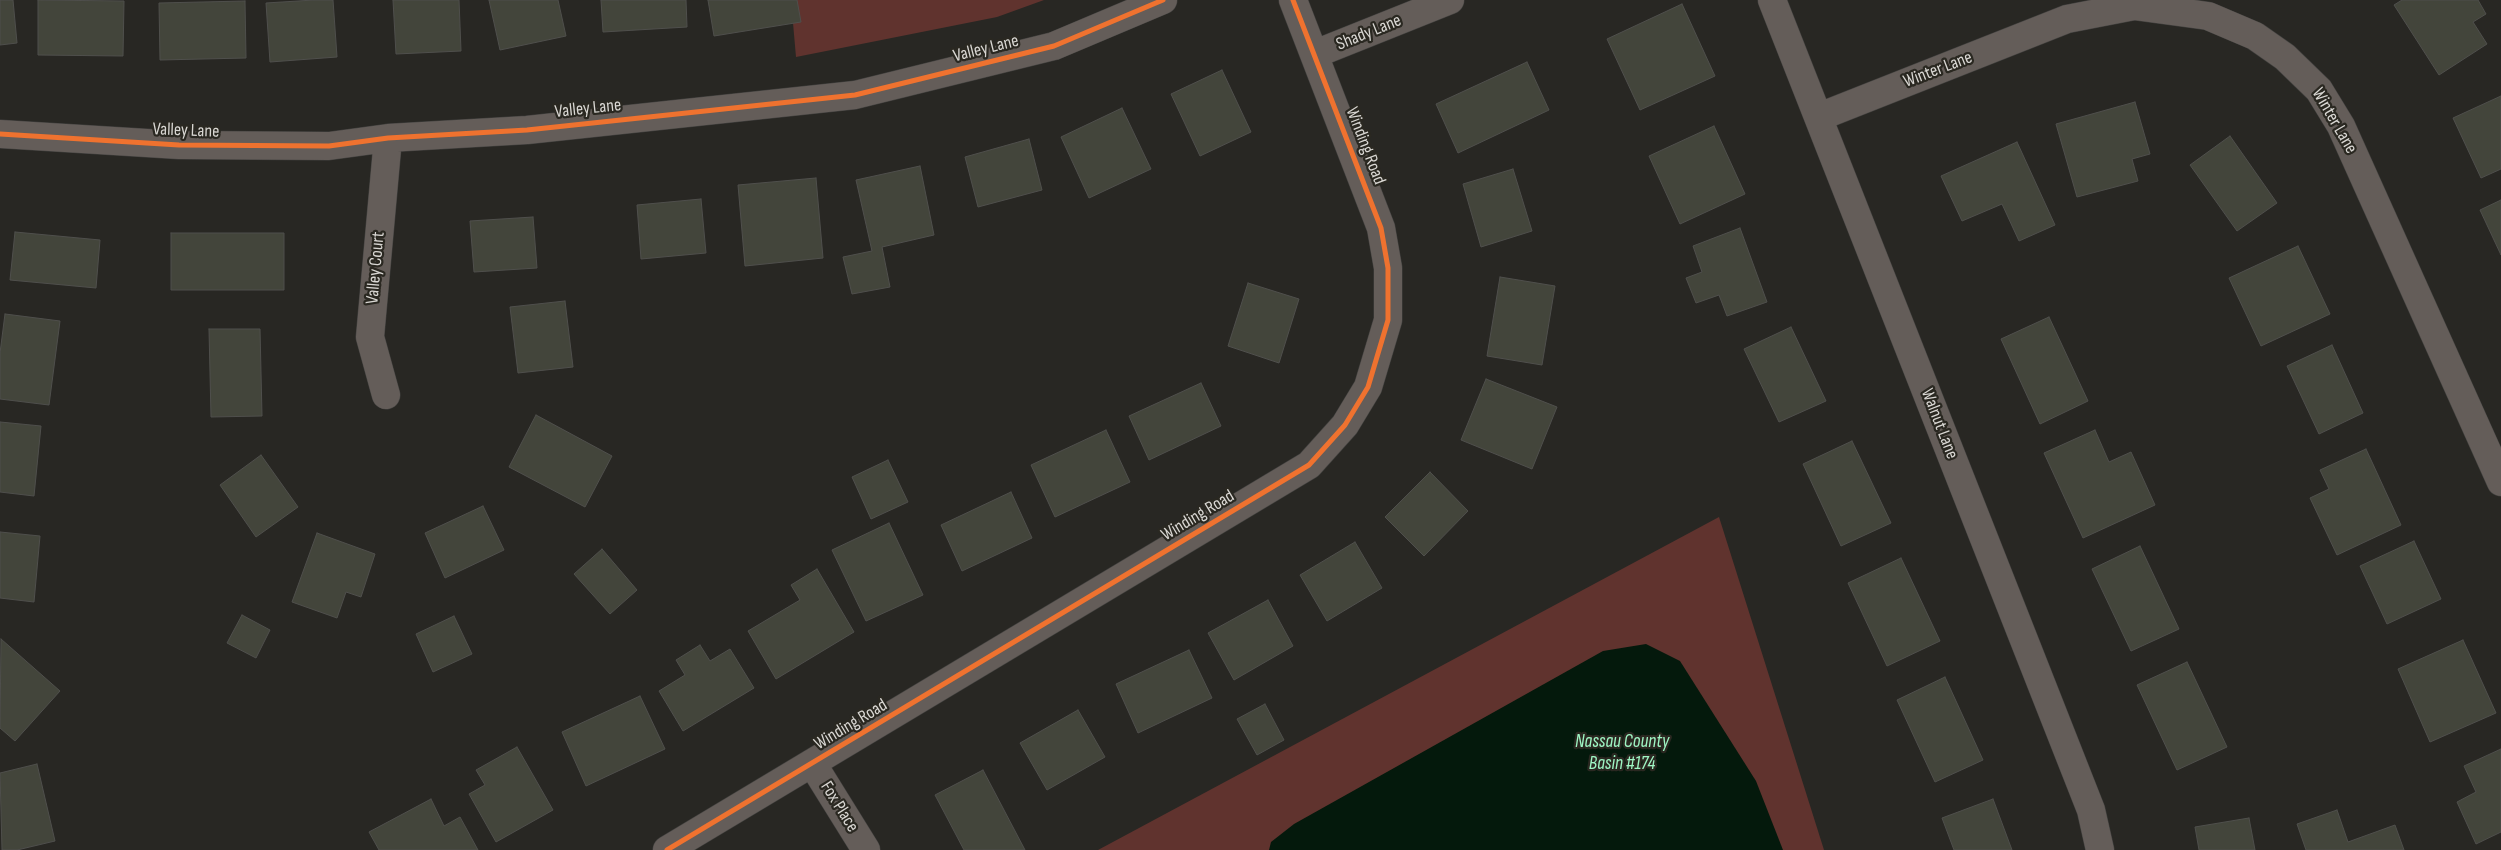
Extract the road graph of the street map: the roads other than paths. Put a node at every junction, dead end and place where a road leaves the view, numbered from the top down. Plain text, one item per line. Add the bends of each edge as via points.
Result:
1 (1164, 0) edge
2 (1293, 0) edge
3 (1450, 0) edge
4 (1772, 0) edge
5 (1315, 54) junction
6 (1819, 117) junction
7 (0, 134) edge
8 (388, 138) junction
9 (386, 395) dead end
10 (2501, 482) edge
11 (812, 764) junction
12 (667, 850) edge
13 (866, 850) edge
14 (2100, 850) edge

1 - 8 street, Valley Lane via 1054,46 855,95 527,130
2 - 5 street, Winding Road
3 - 5 street, Shady Lane
4 - 6 street, Walnut Lane
5 - 11 street, Winding Road via 1381,228 1388,268 1388,320 1368,387 1345,425 1308,465
6 - 10 street, Winter Lane via 2067,19 2134,6 2208,16 2255,36 2286,57 2319,90 2341,126
6 - 14 street, Walnut Lane via 2091,810
7 - 8 street, Valley Lane via 179,146 329,146
8 - 9 street, Valley Court via 370,337
11 - 12 street, Winding Road
11 - 13 street, Fox Place

